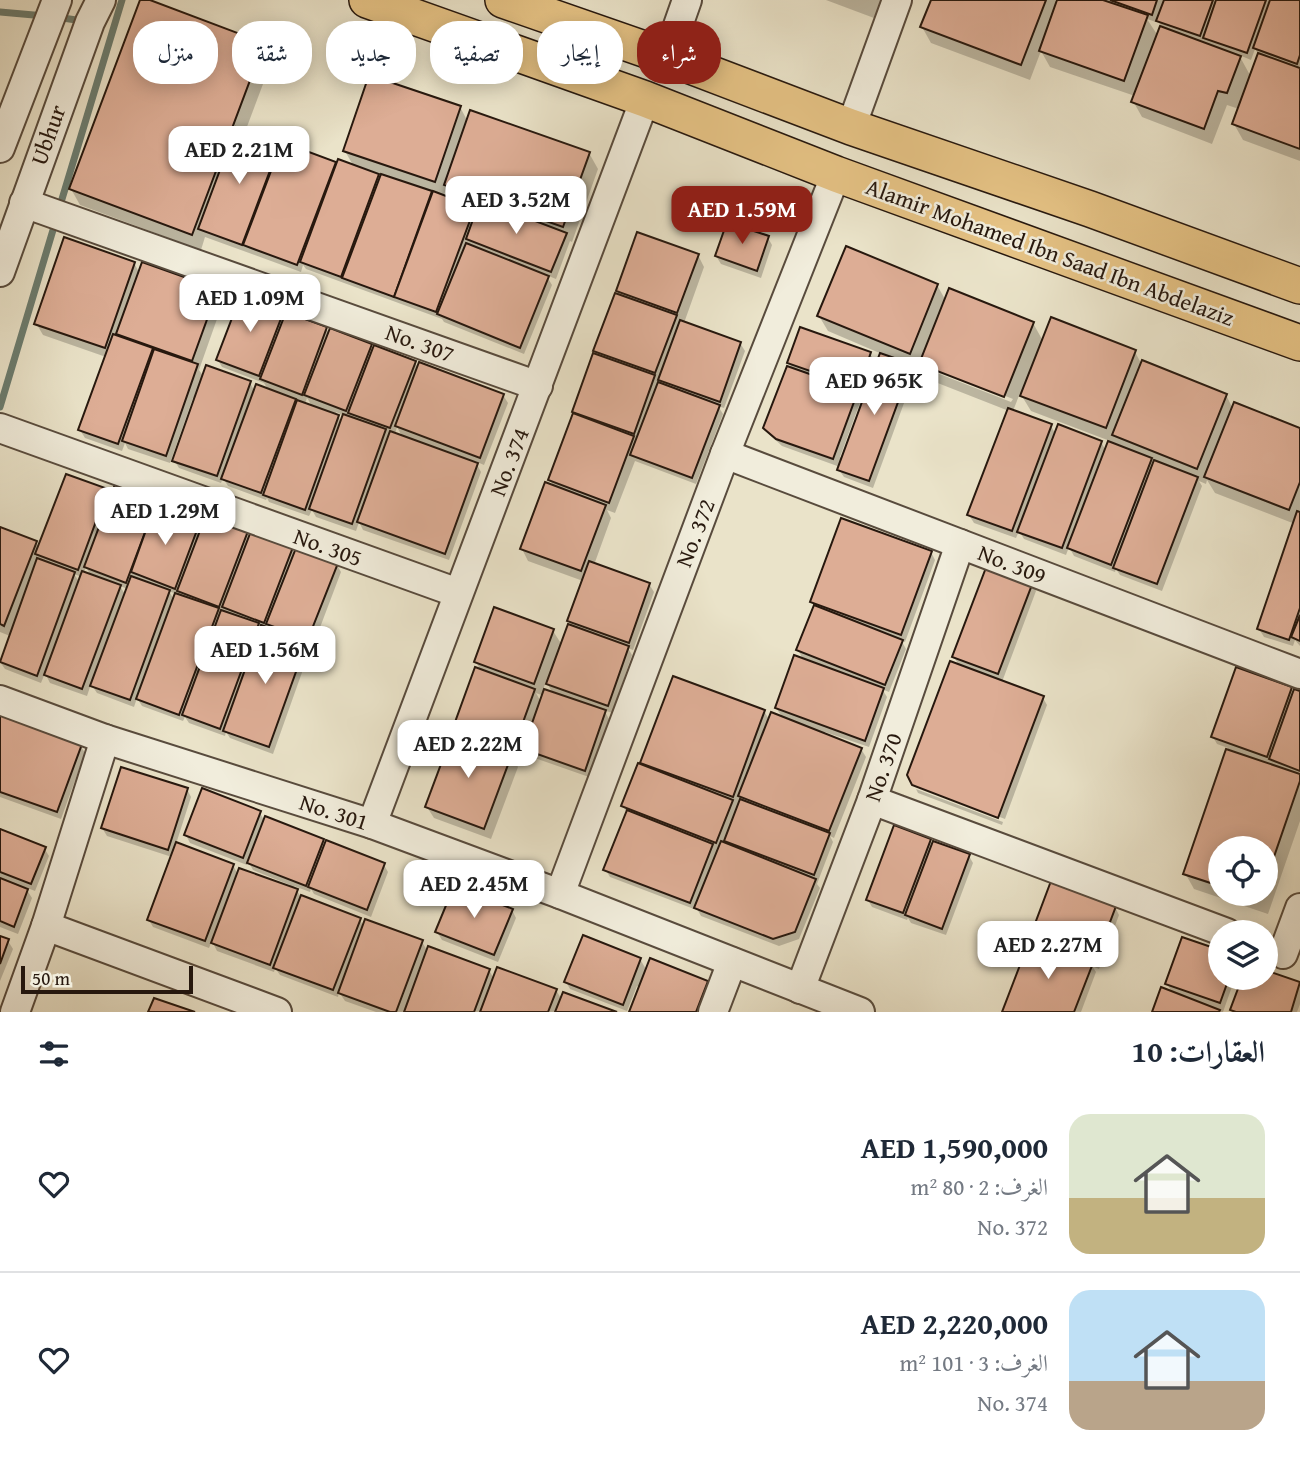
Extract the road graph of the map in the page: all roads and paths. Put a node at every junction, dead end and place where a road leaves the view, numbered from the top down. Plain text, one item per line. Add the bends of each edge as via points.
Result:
1 (57, 0) edge
2 (68, 0) edge
3 (367, 0) edge
4 (503, 0) edge
5 (687, 0) edge
6 (897, 0) edge
7 (97, 5) edge
8 (680, 21) edge
9 (637, 47) edge
10 (721, 78) edge
11 (645, 99) junction
12 (851, 127) junction
13 (0, 148) edge
14 (836, 174) junction
15 (24, 203) junction
16 (0, 272) edge
17 (1300, 286) edge
18 (1300, 343) edge
19 (538, 386) junction
20 (0, 429) edge
21 (725, 454) junction
22 (960, 544) junction
23 (458, 593) junction
24 (1300, 674) edge
25 (0, 700) edge
26 (105, 739) junction
27 (872, 800) junction
28 (372, 824) junction
29 (560, 894) junction
30 (1300, 908) edge
31 (46, 926) junction
32 (1208, 926) edge
33 (1283, 954) edge
34 (732, 962) junction
35 (800, 989) junction
36 (15, 1012) edge
37 (277, 1012) edge
38 (713, 1012) edge
39 (860, 1012) edge

1 - 13 street, Ubhur
2 - 7 street
3 - 11 main road, Alamir Mohamed Ibn Saad Ibn Abdelaziz
4 - 9 main road
5 - 8 street
6 - 12 street
7 - 15 street, Ubhur
10 - 12 main road
11 - 14 main road, Alamir Mohamed Ibn Saad Ibn Abdelaziz
11 - 19 street, No. 374
12 - 17 main road
14 - 18 main road, Alamir Mohamed Ibn Saad Ibn Abdelaziz
14 - 21 street, No. 372
15 - 16 street, Ubhur
15 - 19 street, No. 307
19 - 23 street, No. 374
20 - 23 street, No. 305
21 - 22 street, No. 309
21 - 29 street, No. 372
22 - 24 street, No. 309
22 - 27 street, No. 370
23 - 28 street, No. 374
25 - 26 street, No. 301
26 - 28 street, No. 301
26 - 31 street
27 - 32 street
27 - 35 street, No. 370
28 - 29 street, No. 301
29 - 34 street, No. 301
30 - 33 street
31 - 36 street
31 - 37 street
34 - 35 street, No. 301
34 - 38 street
35 - 39 street, No. 301

